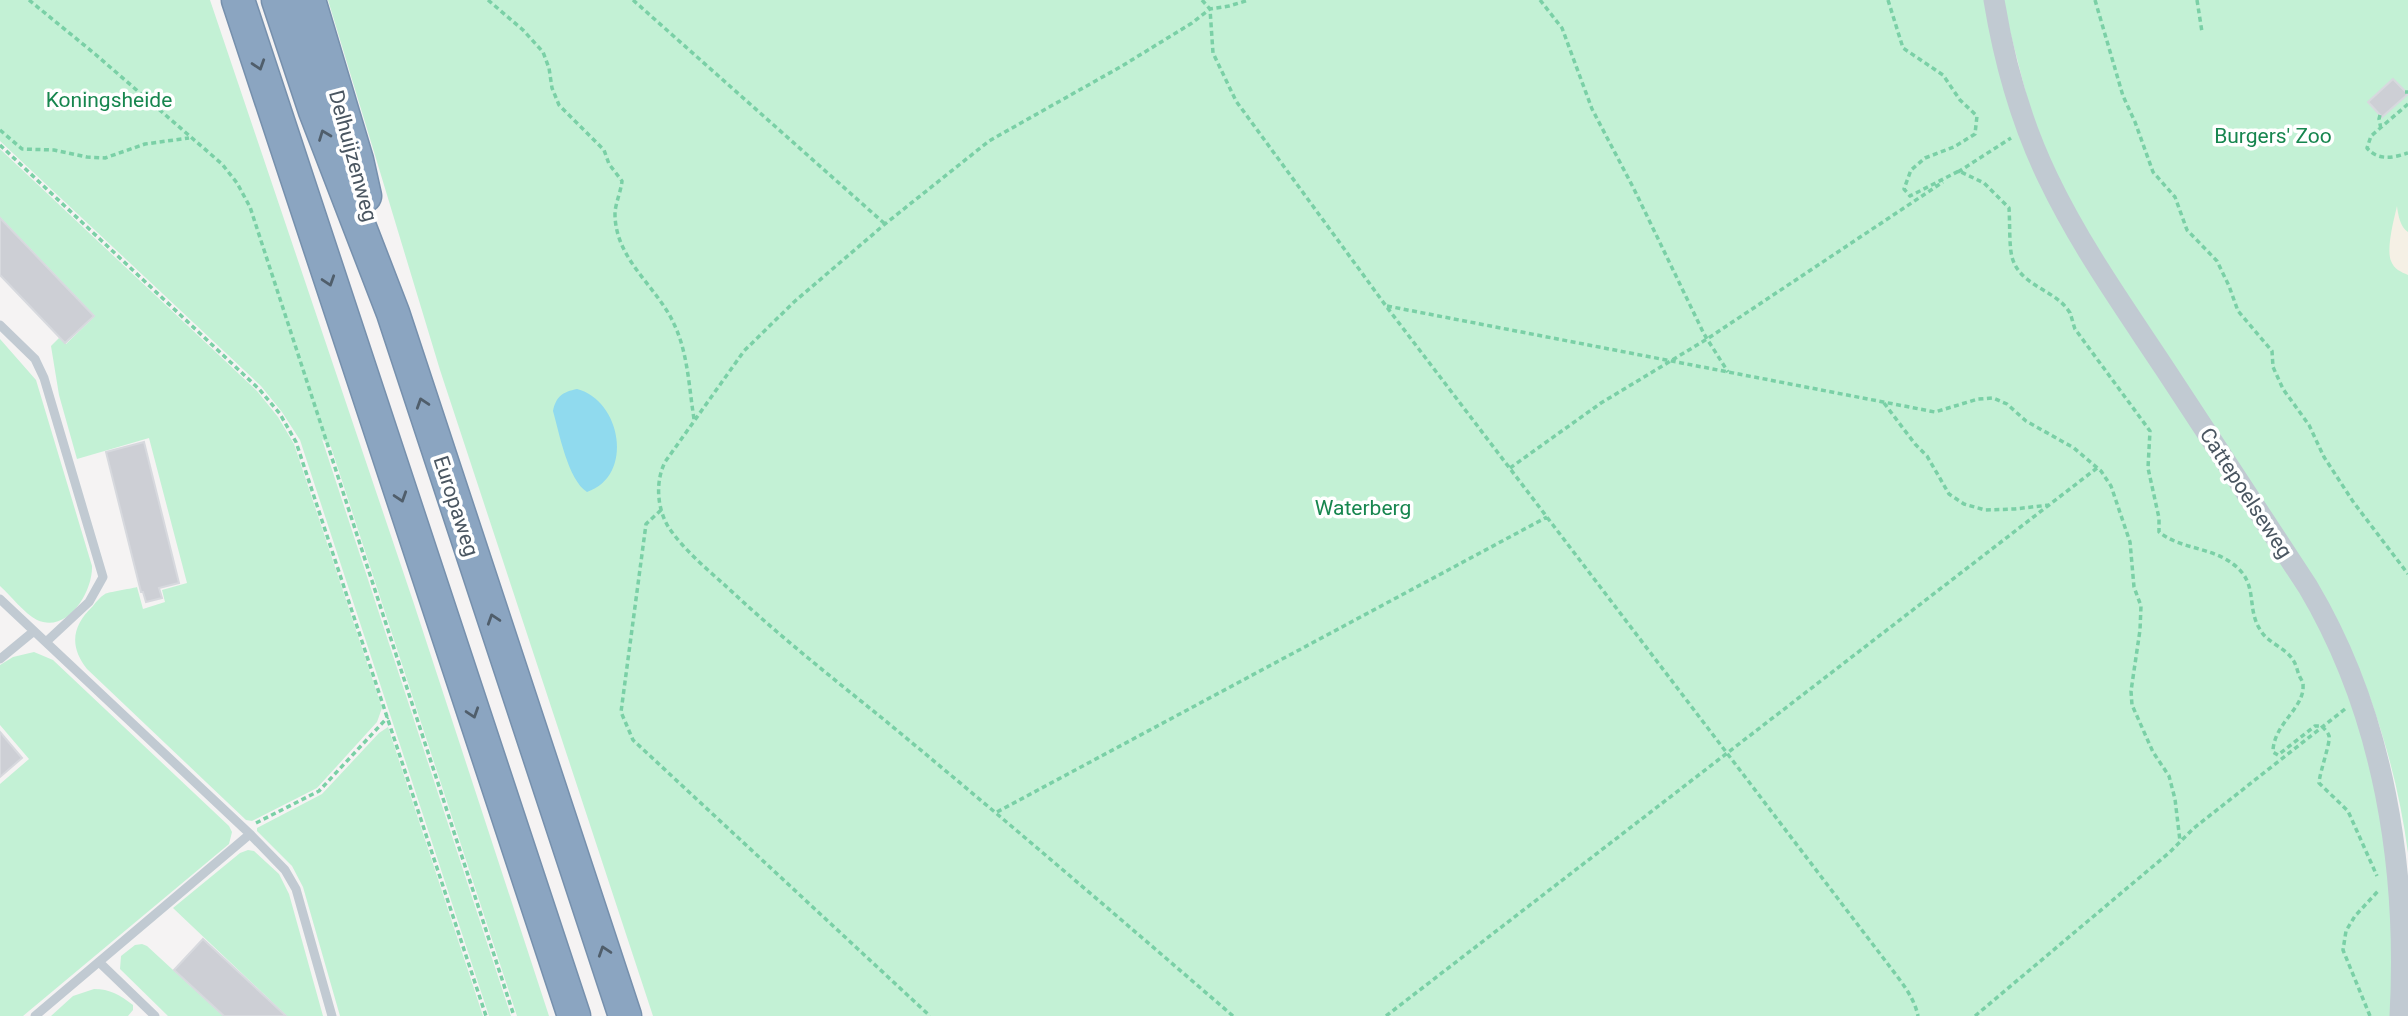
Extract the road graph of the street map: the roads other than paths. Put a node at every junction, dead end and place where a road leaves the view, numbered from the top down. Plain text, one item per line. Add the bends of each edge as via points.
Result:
1 (238, 0) edge
2 (278, 0) edge
3 (309, 0) edge
4 (1994, 0) edge
5 (393, 313) junction
6 (0, 325) edge
7 (0, 599) edge
8 (34, 631) junction
9 (46, 642) junction
10 (0, 659) edge
11 (247, 832) junction
12 (99, 962) junction
13 (36, 1016) edge
14 (155, 1016) edge
15 (332, 1016) edge
16 (574, 1016) edge
17 (625, 1016) edge
18 (2400, 1016) edge

1 -> 16 highway
5 -> 2 highway, Europaweg via 315,111
3 - 5 highway, Delhuijzenweg via 357,160
4 - 18 street, Cattepoelseweg via 2008,69 2027,128 2071,222 2308,587 2362,696 2391,791 2402,865 2406,941
17 -> 5 highway, Europaweg
6 - 9 lane via 35,359 44,378 103,577 89,602
7 - 8 lane
8 - 9 lane
8 - 10 lane
9 - 11 lane
11 - 12 lane
11 - 15 lane via 285,870 296,889
12 - 13 lane
12 - 14 lane

